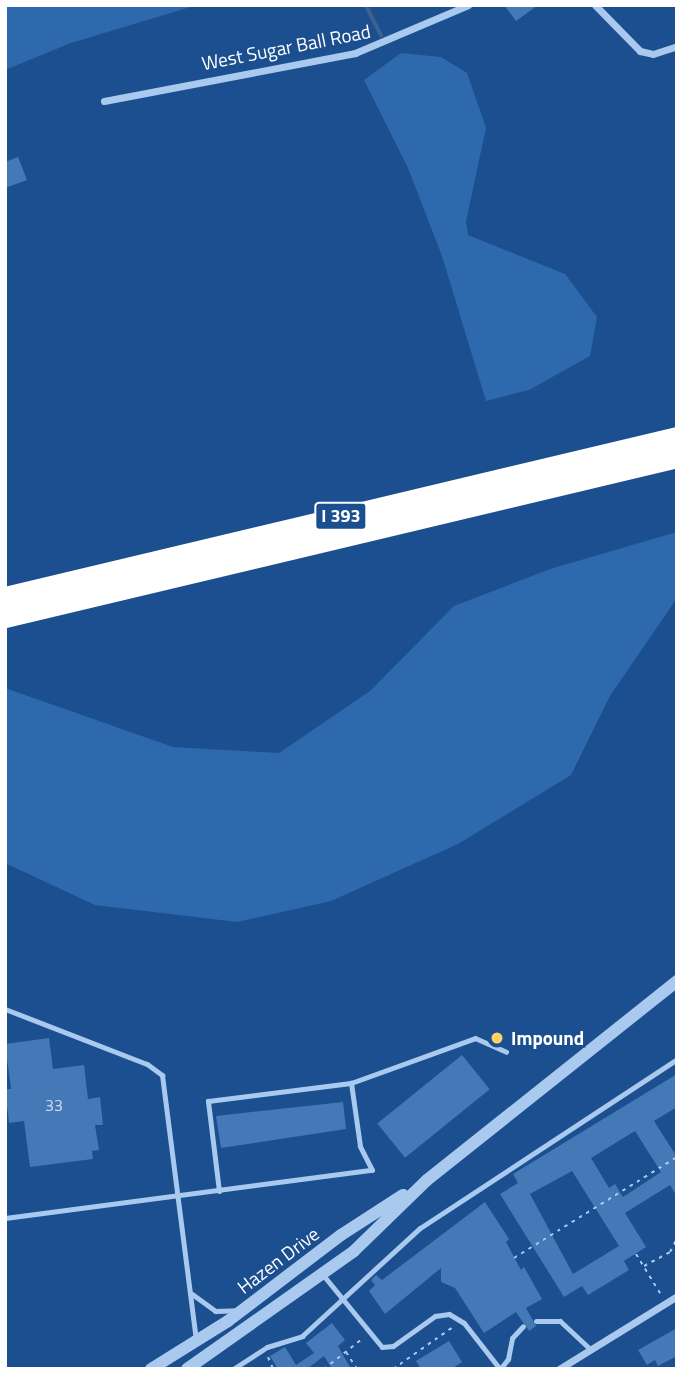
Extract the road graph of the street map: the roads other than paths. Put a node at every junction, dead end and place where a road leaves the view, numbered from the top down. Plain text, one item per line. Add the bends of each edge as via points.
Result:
1 (468, 5) edge
2 (595, 5) edge
3 (677, 47) edge
4 (104, 101) dead end
5 (677, 429) edge
6 (676, 452) edge
7 (559, 465) junction
8 (5, 597) edge
9 (5, 617) edge
10 (677, 981) edge
11 (5, 1009) edge
12 (506, 1052) dead end
13 (677, 1059) edge
14 (351, 1083) junction
15 (427, 1180) junction
16 (219, 1191) junction
17 (178, 1196) junction
18 (5, 1218) edge
19 (323, 1275) junction
20 (190, 1292) junction
21 (677, 1296) edge
22 (343, 1301) junction
23 (245, 1309) junction
24 (536, 1321) dead end
25 (523, 1326) dead end
26 (196, 1342) junction
27 (590, 1349) junction
28 (151, 1369) edge
29 (187, 1369) edge
30 (233, 1369) edge
31 (500, 1369) edge
32 (559, 1369) edge

1 - 4 street, West Sugar Ball Road via 355,53
2 - 3 street via 640,51 653,54
5 - 7 highway
6 - 7 highway, I 393
6 - 9 highway, I 393
7 - 8 highway, I 393
10 - 15 street, Hazen Drive
11 - 17 lane via 158,1069 165,1088
12 - 14 lane via 475,1038
13 - 22 lane via 420,1228 359,1280
14 - 16 lane via 208,1101
14 - 16 lane via 360,1146 372,1170
15 - 19 street, Hazen Drive
15 - 23 street, Hazen Drive via 341,1235
16 - 17 lane
17 - 18 lane
17 - 20 lane
19 - 22 lane
19 - 29 street, Hazen Drive
20 - 23 lane via 215,1311
20 - 26 lane
21 - 27 street
22 - 30 lane via 302,1336 267,1348
22 - 31 lane via 376,1344 388,1348 435,1315 449,1314 464,1323
23 - 26 street, Hazen Drive
24 - 27 lane via 560,1321
25 - 31 lane via 512,1338 508,1359
26 - 28 street, Hazen Drive
27 - 32 street

